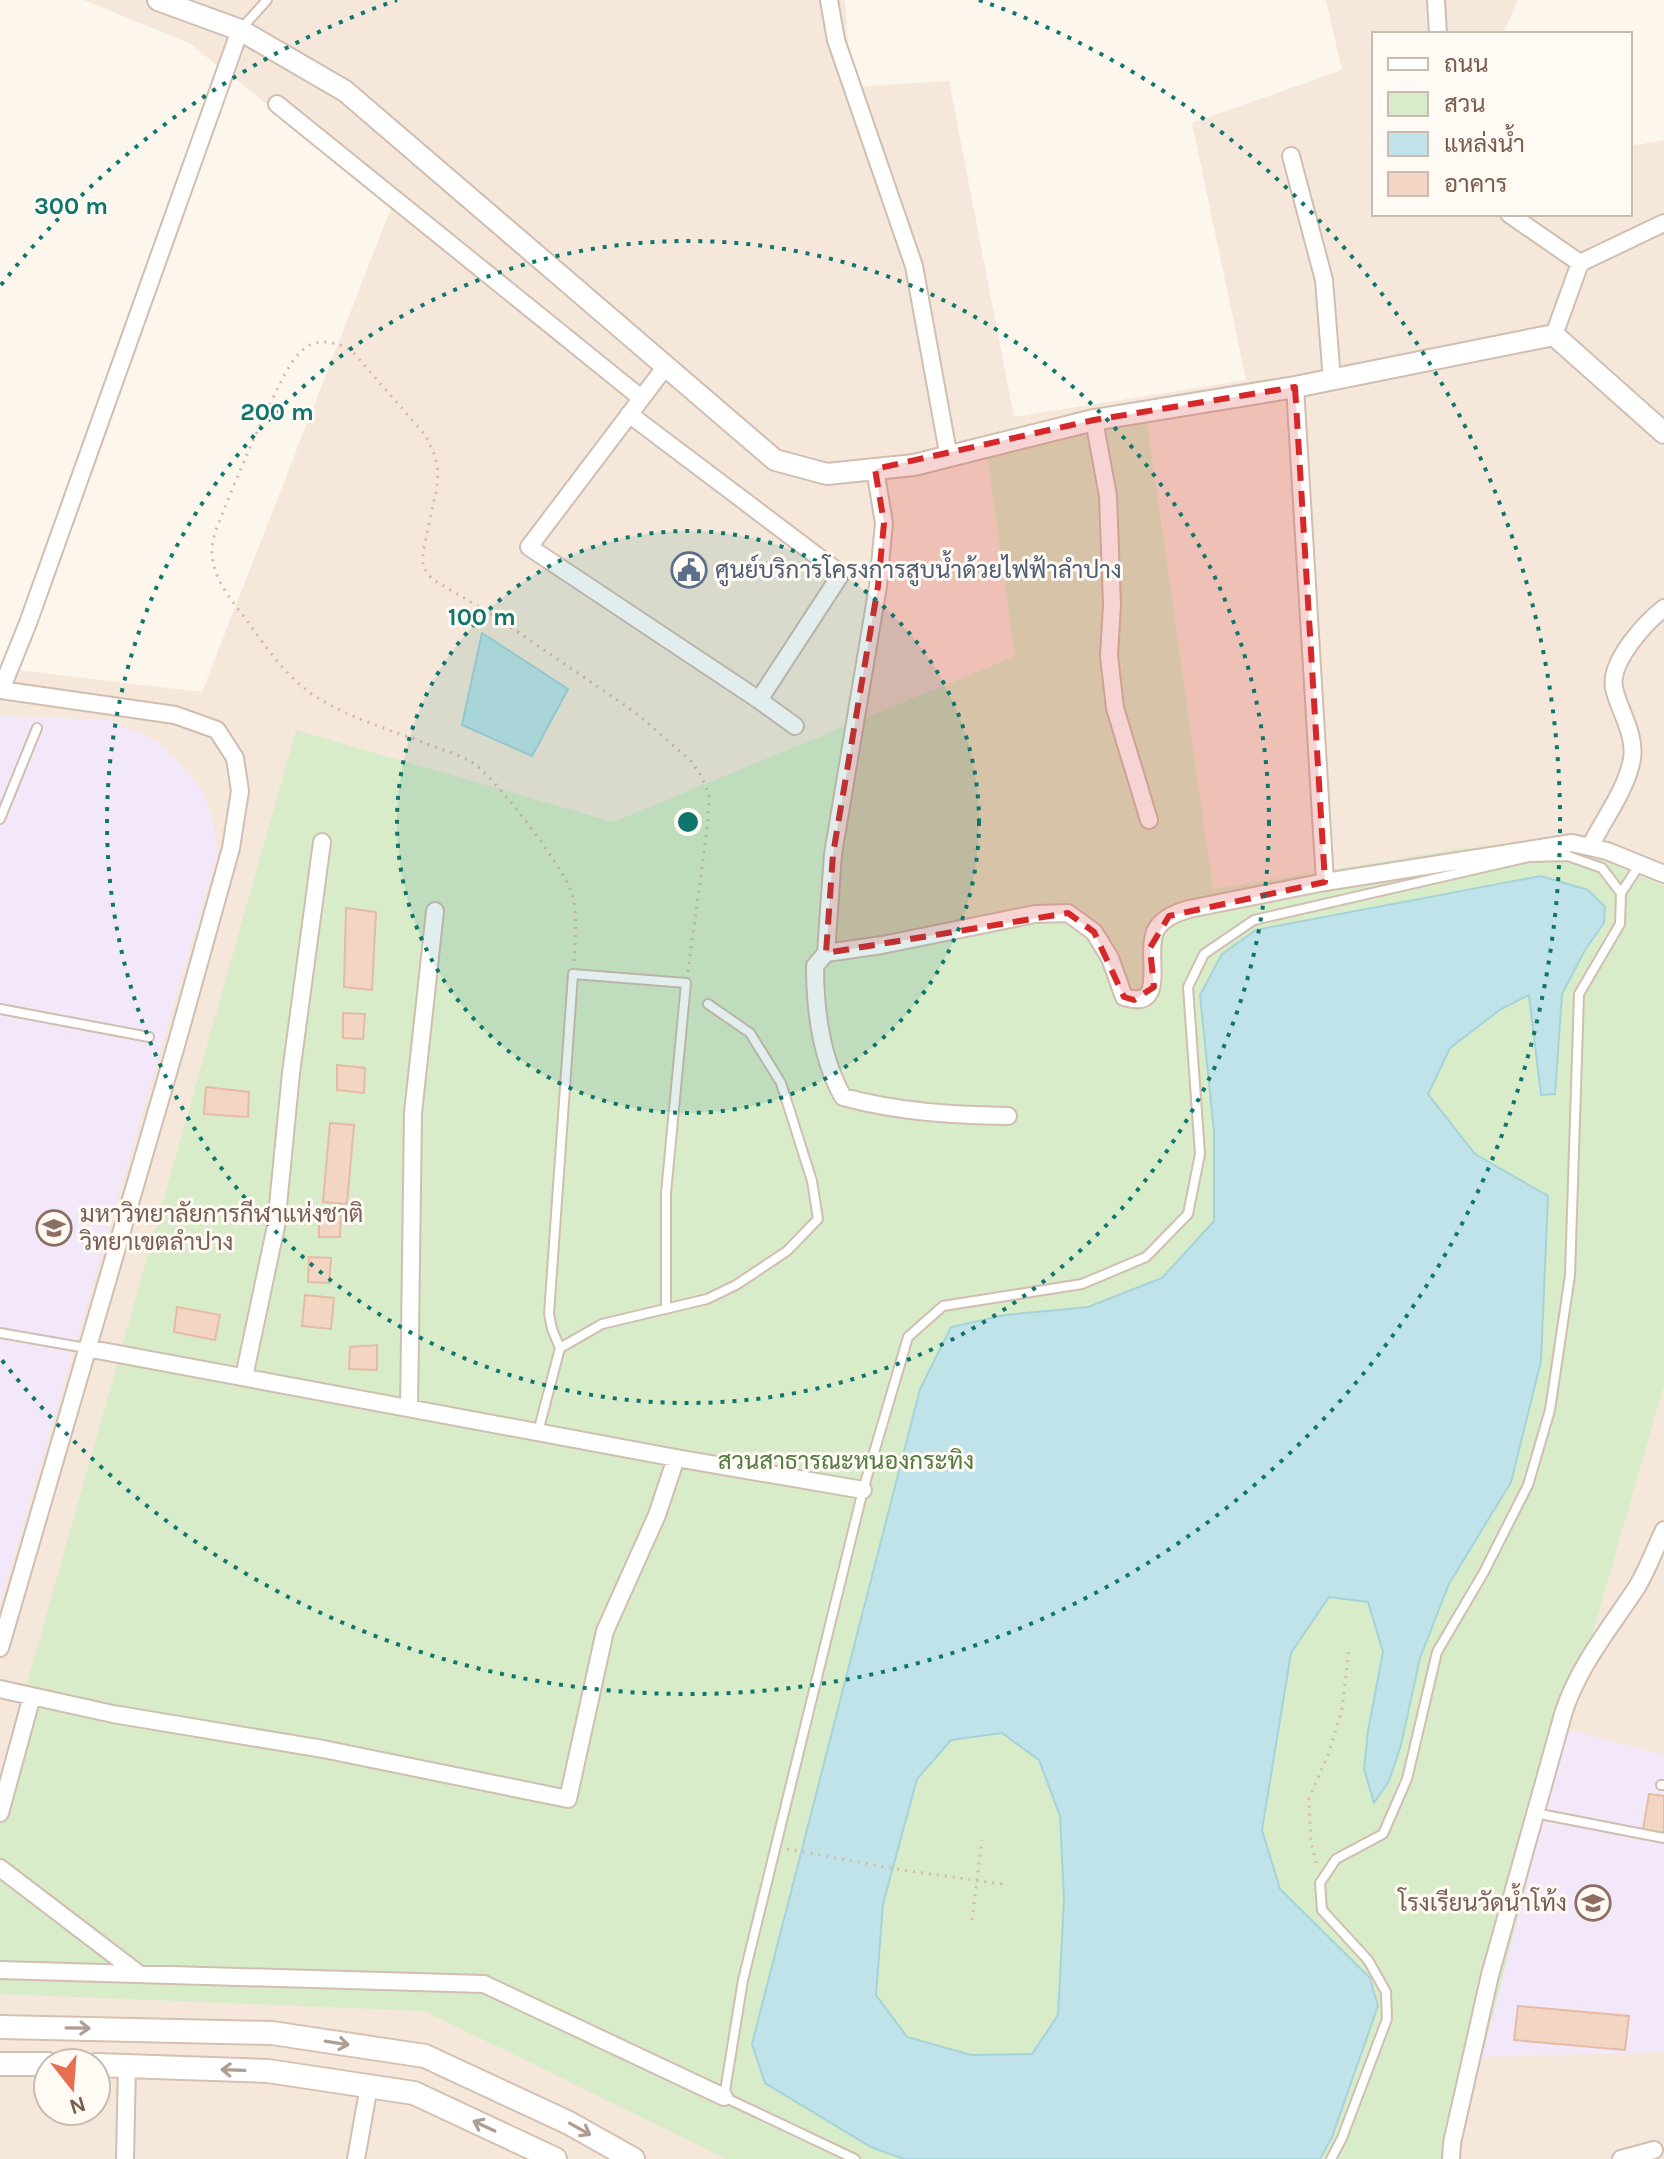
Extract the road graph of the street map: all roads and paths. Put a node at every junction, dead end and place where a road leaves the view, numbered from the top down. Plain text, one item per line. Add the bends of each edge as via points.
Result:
1 (158, 0) edge
2 (267, 0) edge
3 (829, 0) edge
4 (1436, 0) edge
5 (240, 30) junction
6 (1438, 32) edge
7 (277, 104) dead end
8 (1291, 156) dead end
9 (1512, 216) edge
10 (1664, 223) edge
11 (1580, 263) junction
12 (1554, 335) junction
13 (666, 366) junction
14 (1332, 380) junction
15 (1295, 387) junction
16 (641, 398) junction
17 (629, 414) junction
18 (1094, 420) junction
19 (1664, 433) edge
20 (949, 458) junction
21 (875, 469) junction
22 (1664, 608) edge
23 (0, 690) edge
24 (759, 700) junction
25 (795, 726) dead end
26 (37, 728) dead end
27 (0, 819) edge
28 (1149, 820) dead end
29 (322, 842) dead end
30 (1590, 847) junction
31 (1640, 864) junction
32 (1664, 874) edge
33 (1325, 882) junction
34 (1621, 893) junction
35 (435, 911) dead end
36 (826, 953) junction
37 (573, 974) junction
38 (686, 983) junction
39 (708, 1004) dead end
40 (0, 1009) edge
41 (149, 1037) dead end
42 (1008, 1116) dead end
43 (666, 1309) junction
44 (0, 1333) edge
45 (86, 1348) junction
46 (560, 1348) junction
47 (244, 1377) junction
48 (409, 1408) junction
49 (538, 1432) junction
50 (676, 1458) junction
51 (863, 1490) junction
52 (1664, 1530) edge
53 (0, 1648) edge
54 (1349, 1649) dead end
55 (0, 1689) edge
56 (32, 1696) junction
57 (0, 1813) edge
58 (1535, 1813) junction
59 (1664, 1838) edge
60 (982, 1840) dead end
61 (776, 1847) junction
62 (0, 1868) edge
63 (977, 1881) junction
64 (1320, 1883) junction
65 (1003, 1884) dead end
66 (972, 1920) dead end
67 (0, 1970) edge
68 (139, 1974) junction
69 (0, 2027) edge
70 (0, 2064) edge
71 (32, 2064) edge
72 (112, 2065) edge
73 (127, 2065) junction
74 (369, 2086) junction
75 (724, 2097) junction
76 (1654, 2150) dead end
77 (125, 2159) edge
78 (356, 2159) edge
79 (555, 2159) edge
80 (633, 2159) edge
81 (855, 2159) edge
82 (1331, 2159) edge
83 (1451, 2159) edge
84 (1621, 2159) edge

1 - 5 street
2 - 5 lane
3 - 20 street via 836,40 914,266
4 - 6 street
5 - 13 street via 345,91
5 - 23 street
7 - 16 street
8 - 14 street via 1324,280
9 - 11 street
10 - 11 street
11 - 12 street
12 - 14 street
12 - 19 street
13 - 16 street
13 - 21 street via 775,460 827,474
14 - 15 street
15 - 18 street
15 - 33 street
16 - 17 street
17 - 24 street via 841,574
17 - 24 street via 529,547
18 - 20 street
18 - 28 street via 1108,496 1109,656 1115,708
20 - 21 street
21 - 36 street via 884,523 880,570 833,854
22 - 30 street via 1614,668 1614,687 1633,755 1626,781
23 - 45 street via 175,715 217,730 235,758 240,791 227,863
24 - 25 street
26 - 27 lane
29 - 47 street via 276,1226
30 - 31 street
30 - 33 street via 1572,843
31 - 32 street
31 - 34 lane
33 - 36 street via 1169,916 1156,929 1150,948 1154,987 1148,996 1134,1000 1124,997 1094,932 1068,913 1035,914
34 - 51 lane via 1602,868 1568,856 1529,857 1254,920 1204,954 1188,987 1200,1154 1188,1214 1146,1257 1082,1284 943,1306 908,1337
34 - 64 lane via 1620,924 1579,994 1570,1275 1550,1410 1528,1485 1437,1652 1407,1779 1383,1834 1336,1859
35 - 48 street via 413,1113
36 - 42 street via 815,966 817,999 823,1047 843,1097 938,1115
37 - 38 lane
37 - 38 path via 576,928 565,876 495,782 467,759 318,698 273,658 220,584 213,538 285,374 310,344 336,341 352,351 426,436 438,471 423,552 423,567 432,579 636,713 701,776 709,794 708,821
37 - 46 lane via 549,1314
38 - 43 lane via 666,1193
39 - 43 lane via 750,1033 781,1083 812,1181 818,1219 787,1251 736,1285
40 - 41 lane
43 - 46 lane via 602,1324
44 - 45 lane
45 - 47 street
45 - 53 street
46 - 49 lane
47 - 48 street
48 - 49 street
49 - 50 street
50 - 51 street
50 - 56 street via 657,1515 605,1631 568,1799
51 - 61 lane
52 - 58 street via 1639,1584 1573,1685
54 - 64 path via 1342,1709 1309,1798
55 - 56 street
56 - 57 street
58 - 59 lane
58 - 83 street via 1490,1975
60 - 63 path
61 - 63 path
61 - 75 lane via 743,1980
62 - 68 street
63 - 65 path
63 - 66 path
64 - 82 lane via 1322,1910 1368,1960 1386,1992 1387,2019
67 - 68 street
68 - 75 street via 484,1984
69 -> 80 main road via 272,2033 425,2056
70 - 71 main road
72 - 73 main road
74 -> 73 main road via 268,2071
73 - 77 street
74 - 78 street
79 -> 74 main road via 414,2093
75 - 81 lane
76 - 84 street

